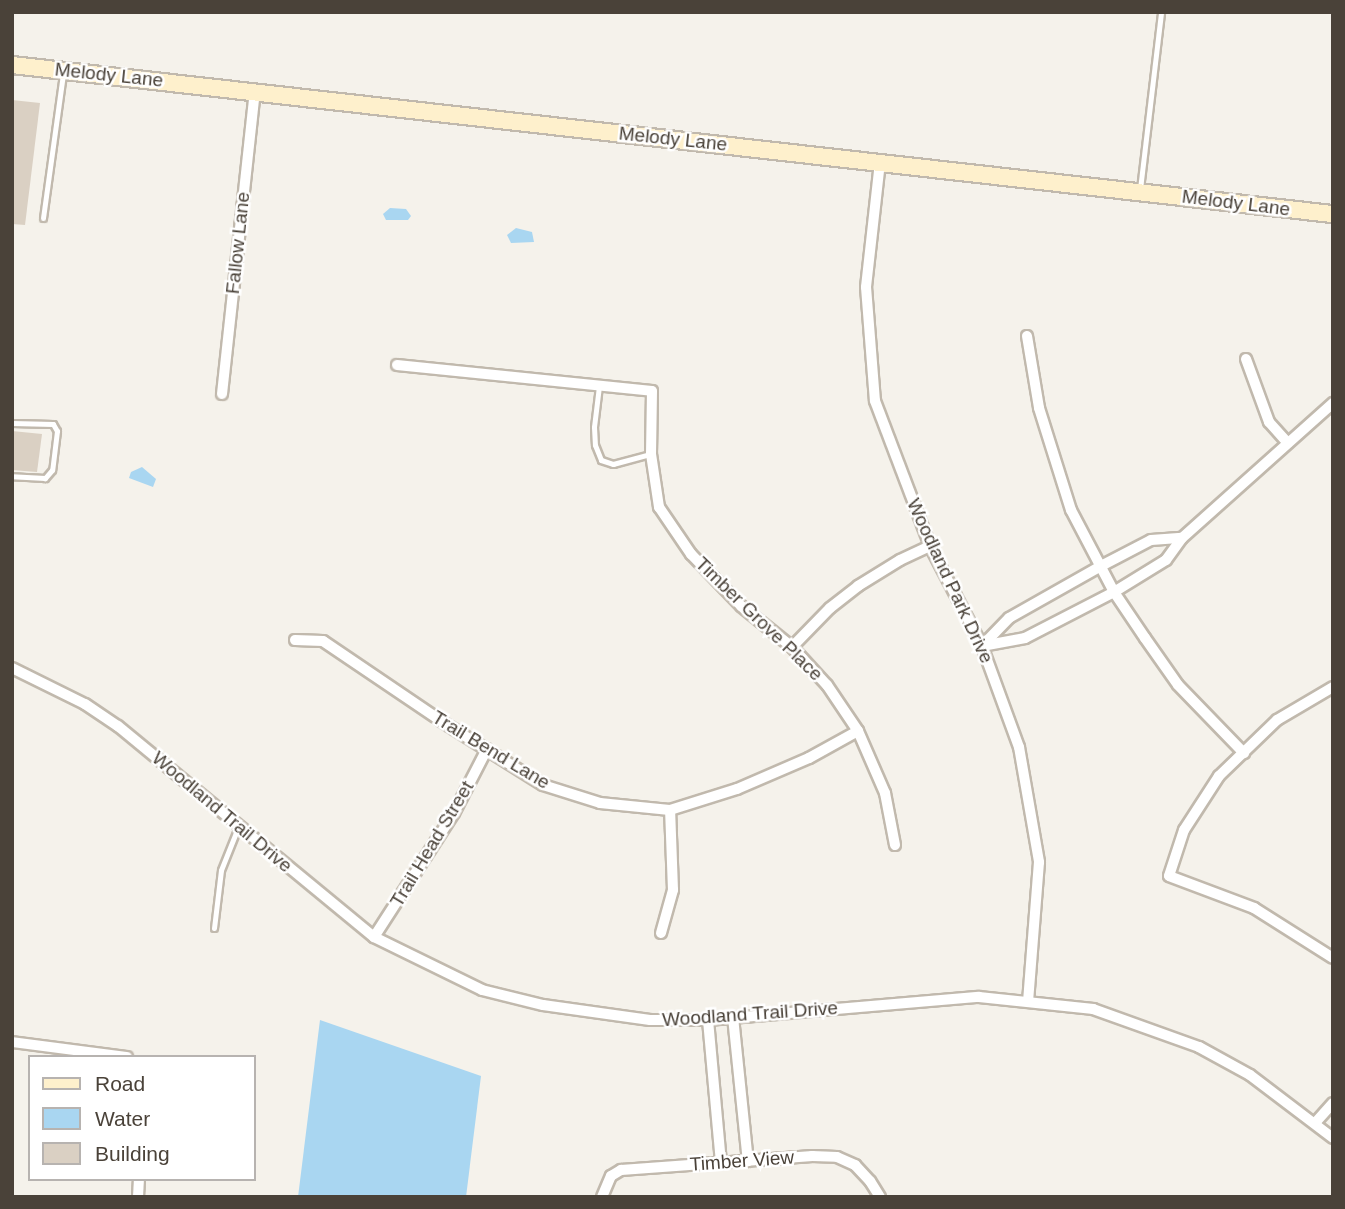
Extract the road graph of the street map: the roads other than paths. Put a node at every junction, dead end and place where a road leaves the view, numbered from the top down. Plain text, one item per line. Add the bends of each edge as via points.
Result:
1 (1161, 12) edge
2 (12, 65) edge
3 (63, 70) junction
4 (255, 91) junction
5 (880, 162) junction
6 (1140, 192) junction
7 (1333, 214) edge
8 (43, 218) dead end
9 (1027, 336) dead end
10 (1246, 359) dead end
11 (397, 365) dead end
12 (599, 386) junction
13 (222, 394) dead end
14 (1333, 403) edge
15 (12, 423) edge
16 (1288, 443) junction
17 (651, 454) junction
18 (12, 476) edge
19 (1182, 538) junction
20 (930, 546) junction
21 (1101, 566) junction
22 (1114, 592) junction
23 (295, 640) dead end
24 (982, 646) junction
25 (792, 647) junction
26 (12, 668) edge
27 (25, 676) junction
28 (12, 677) edge
29 (1333, 687) edge
30 (858, 731) junction
31 (487, 749) junction
32 (1244, 753) junction
33 (670, 810) junction
34 (239, 825) junction
35 (895, 845) dead end
36 (214, 928) dead end
37 (661, 933) dead end
38 (374, 937) junction
39 (1333, 958) edge
40 (1028, 1001) junction
41 (733, 1017) junction
42 (708, 1020) junction
43 (12, 1042) edge
44 (112, 1055) edge
45 (1333, 1103) edge
46 (1315, 1123) junction
47 (1333, 1138) edge
48 (748, 1161) junction
49 (721, 1163) junction
50 (602, 1197) edge
51 (880, 1197) edge

1 - 6 lane
2 - 3 street, Melody Lane
3 - 4 street, Melody Lane
3 - 8 lane
4 - 5 street, Melody Lane
4 - 13 street, Fallow Lane
5 - 6 street, Melody Lane
5 - 20 street, Woodland Park Drive via 866,287 875,401
6 - 7 street, Melody Lane
9 - 21 street via 1039,408 1071,510
10 - 16 street via 1269,422
11 - 12 street, Timber Grove Place
12 - 17 street, Timber Grove Place via 652,391
12 - 17 lane via 594,427 601,460 614,464
14 - 16 street
15 - 18 lane via 53,424 57,431 52,470 45,478
16 - 19 street
17 - 25 street, Timber Grove Place via 659,507 691,554 741,606
19 - 21 street via 1151,540
19 - 22 street via 1166,560
20 - 24 street, Woodland Park Drive
20 - 25 street via 858,586
21 - 22 street
21 - 24 street via 1009,618
22 - 24 street via 1025,638
22 - 32 street via 1178,685
23 - 31 street, Trail Bend Lane via 323,641
24 - 40 street, Woodland Park Drive via 1019,747 1039,862
25 - 30 street, Timber Grove Place via 827,685
26 - 27 street, Woodland Trail Drive
27 - 28 street, Woodland Trail Drive
27 - 34 street, Woodland Trail Drive via 85,704 118,726
29 - 32 street via 1277,720
30 - 33 street, Trail Bend Lane via 737,789
30 - 35 street, Timber Grove Place via 885,793
31 - 33 street, Trail Bend Lane via 543,785 600,803
31 - 38 street, Trail Head Street via 454,813
32 - 39 street via 1199,803 1184,830 1169,876 1254,908
33 - 37 street via 673,890
34 - 36 lane via 221,870
34 - 38 street, Woodland Trail Drive
38 - 42 street, Woodland Trail Drive via 482,990 615,1017
40 - 41 street, Woodland Trail Drive via 948,998
40 - 46 street, Woodland Trail Drive via 1093,1009 1199,1047 1250,1075
41 - 42 street, Woodland Trail Drive
41 - 48 street
42 - 49 street
43 - 44 street
45 - 46 street
46 - 47 street, Woodland Trail Drive
48 - 49 street, Timber View
48 - 51 street, Timber View via 837,1157 855,1165
49 - 50 street, Timber View via 621,1170 611,1176

